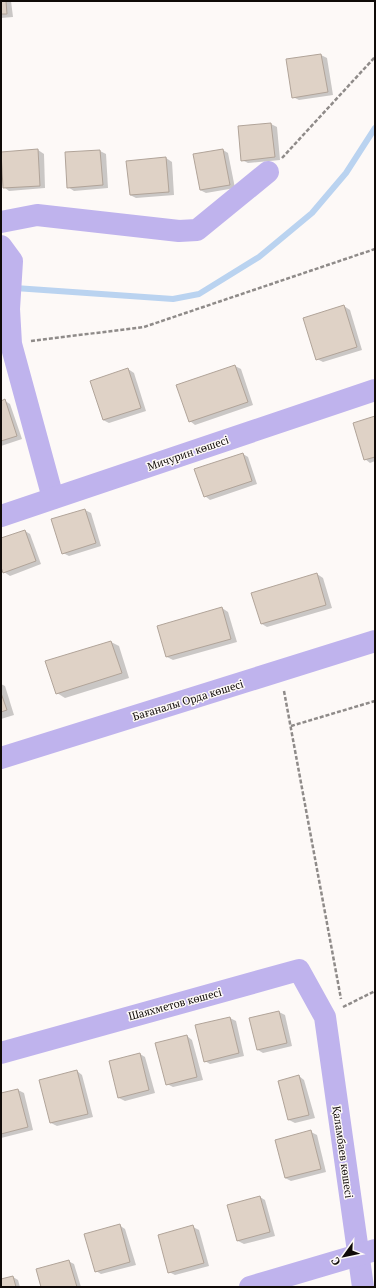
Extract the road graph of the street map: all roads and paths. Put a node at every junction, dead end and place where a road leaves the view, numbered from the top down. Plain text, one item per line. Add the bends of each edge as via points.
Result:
1 (375, 57) edge
2 (268, 172) joint
3 (1, 222) edge
4 (375, 249) edge
5 (7, 254) edge
6 (11, 344) junction
7 (375, 390) edge
8 (54, 498) junction
9 (1, 516) edge
10 (375, 641) edge
11 (280, 671) junction
12 (375, 701) edge
13 (291, 726) junction
14 (1, 758) edge
15 (375, 991) edge
16 (333, 1012) junction
17 (1, 1053) edge
18 (366, 1252) edge
19 (250, 1287) edge
20 (363, 1287) edge

1 - 2 path
2 - 3 street via 197,230 178,231 37,215
4 - 6 path via 144,327
5 - 6 street
6 - 8 street
7 - 8 street, Мичурин көшесі
8 - 9 street, Мичурин көшесі
10 - 11 street, Бағаналы Орда көшесі
11 - 13 path
11 - 14 street, Бағаналы Орда көшесі
12 - 13 path
13 - 16 path
15 - 16 path
16 - 17 street, Шаяхметов көшесі via 299,970
16 - 18 street, Қаламбаев көшесі
18 - 19 street
18 - 20 street, Қаламбаев көшесі

